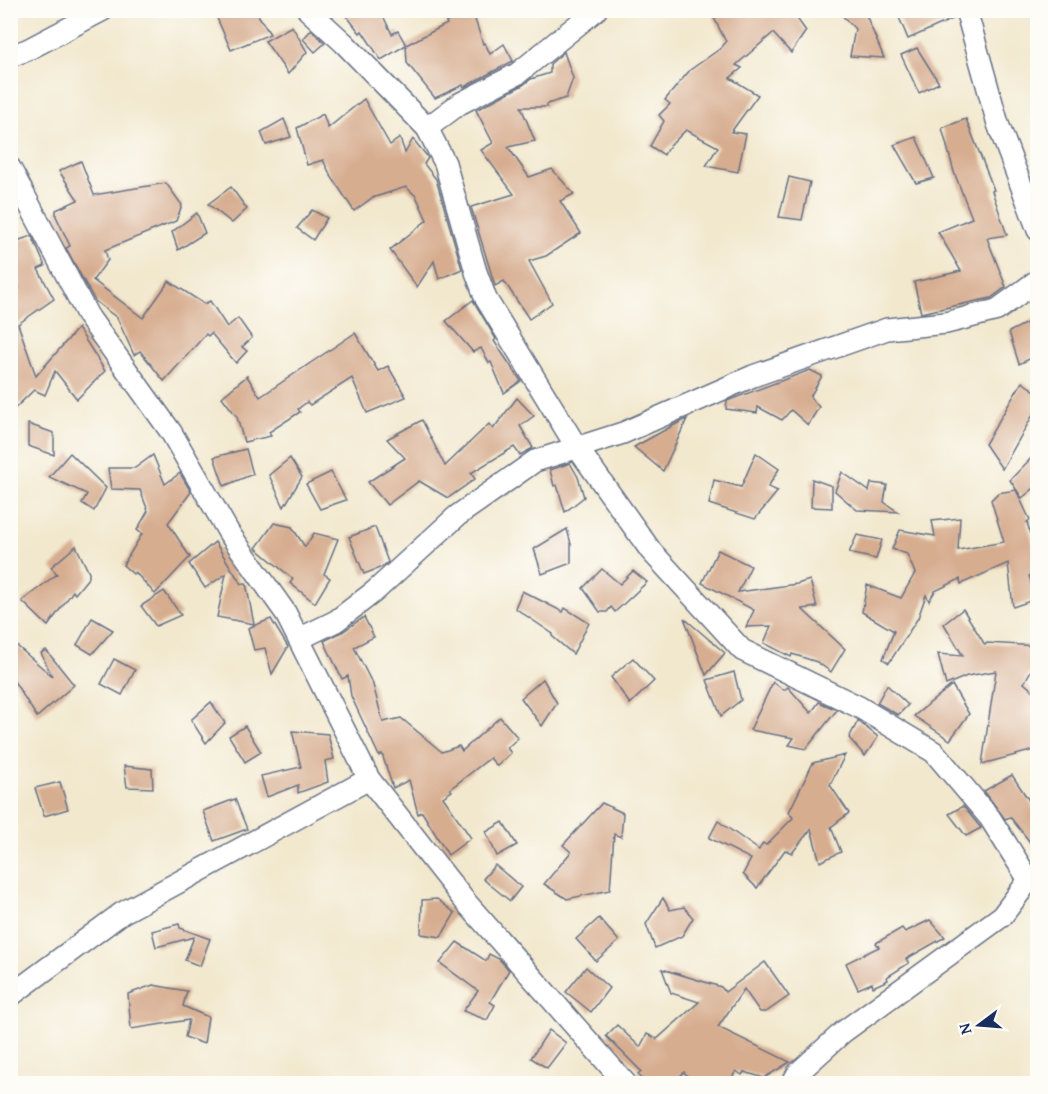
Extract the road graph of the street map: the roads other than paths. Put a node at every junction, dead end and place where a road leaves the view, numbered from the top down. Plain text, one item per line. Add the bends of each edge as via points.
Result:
1 (103, 10) edge
2 (308, 10) edge
3 (596, 10) edge
4 (966, 10) edge
5 (10, 56) edge
6 (428, 128) junction
7 (10, 168) edge
8 (1038, 230) edge
9 (1038, 280) edge
10 (576, 446) junction
11 (299, 639) junction
12 (369, 779) junction
13 (1033, 880) edge
14 (10, 996) edge
15 (626, 1083) edge
16 (792, 1083) edge

1 - 5 street
2 - 6 street
3 - 6 street via 517,74 459,104
4 - 8 street via 998,124
6 - 10 street via 445,163 486,299
7 - 11 street via 88,316 171,432
9 - 10 street via 997,310 946,323 887,329 753,376 623,433
10 - 11 street via 535,461 457,516 336,621
10 - 13 street via 651,551 742,650 859,707 934,752 990,818
11 - 12 street
12 - 14 street via 122,913
12 - 15 street via 464,900
13 - 16 street via 1002,916 843,1032

